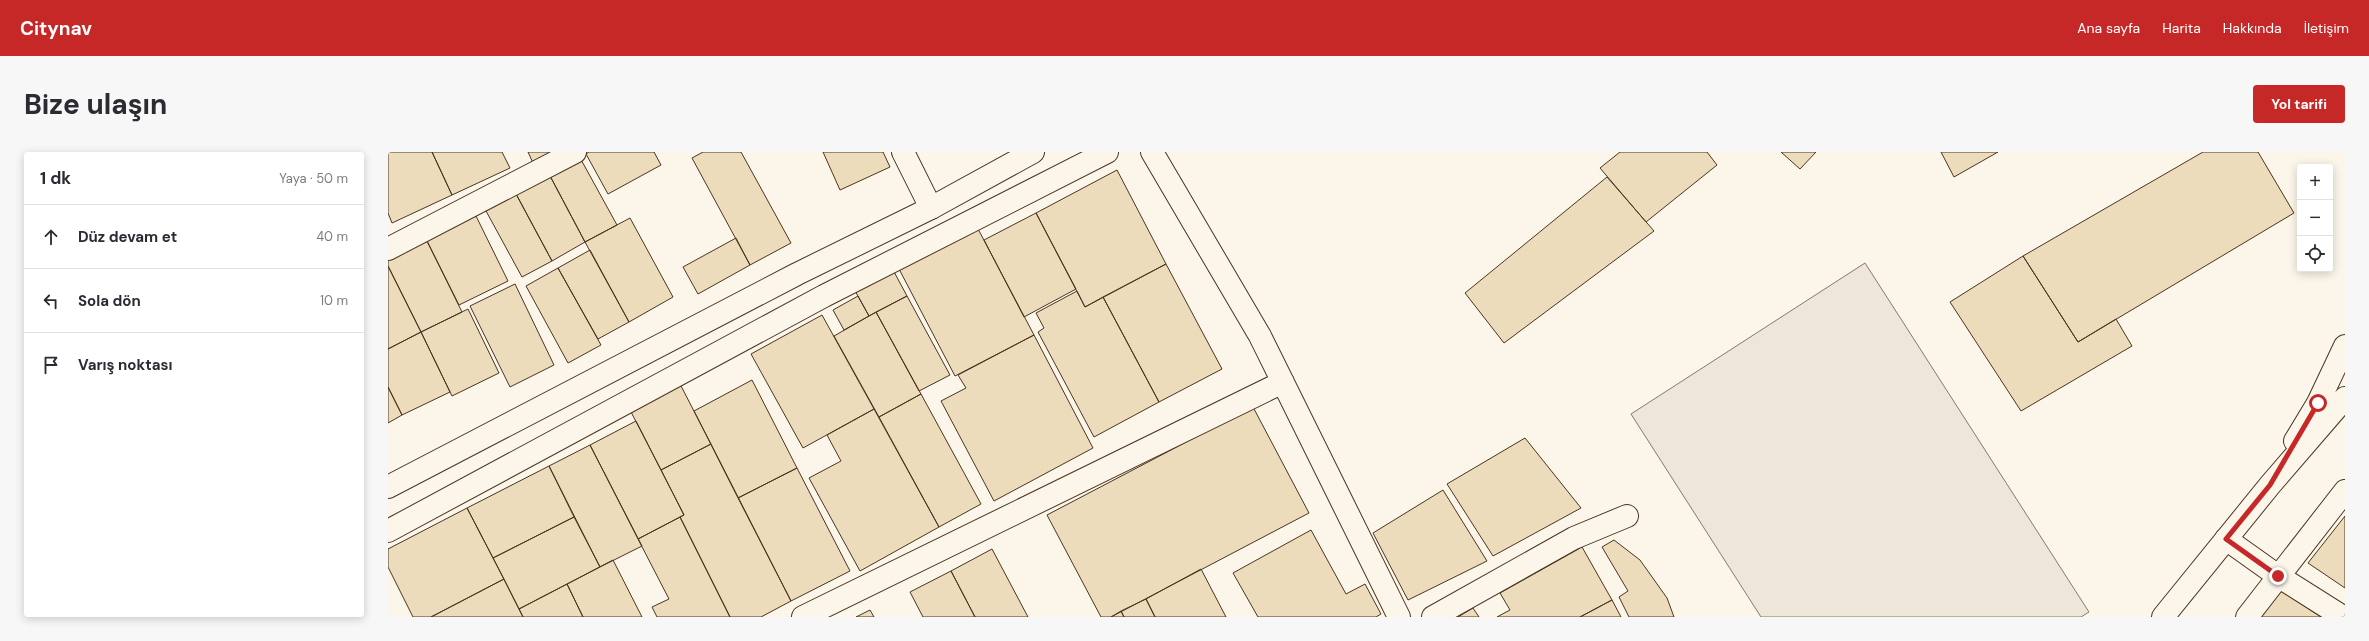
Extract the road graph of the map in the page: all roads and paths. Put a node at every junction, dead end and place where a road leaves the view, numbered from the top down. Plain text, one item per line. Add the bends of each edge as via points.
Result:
1 (575, 152) edge
2 (903, 152) edge
3 (1033, 152) edge
4 (1107, 152) edge
5 (1152, 152) edge
6 (931, 208) junction
7 (388, 248) edge
8 (2345, 346) edge
9 (1283, 382) junction
10 (2345, 398) edge
11 (2270, 485) junction
12 (388, 487) edge
13 (2345, 491) edge
14 (1627, 516) dead end
15 (388, 531) edge
16 (2226, 539) junction
17 (2278, 576) junction
18 (803, 617) edge
19 (1400, 617) edge
20 (1433, 617) edge
21 (2163, 617) edge
22 (2247, 617) edge
23 (2343, 617) edge

1 - 7 main road
2 - 6 main road
3 - 6 main road
4 - 15 main road via 824,296
5 - 9 main road via 1260,336
6 - 12 main road via 797,274
8 - 11 main road via 2318,403
9 - 18 main road
9 - 19 main road
10 - 11 main road
11 - 16 main road
13 - 17 main road
14 - 20 main road via 1574,538
16 - 17 main road
16 - 21 main road
17 - 22 main road
17 - 23 main road

